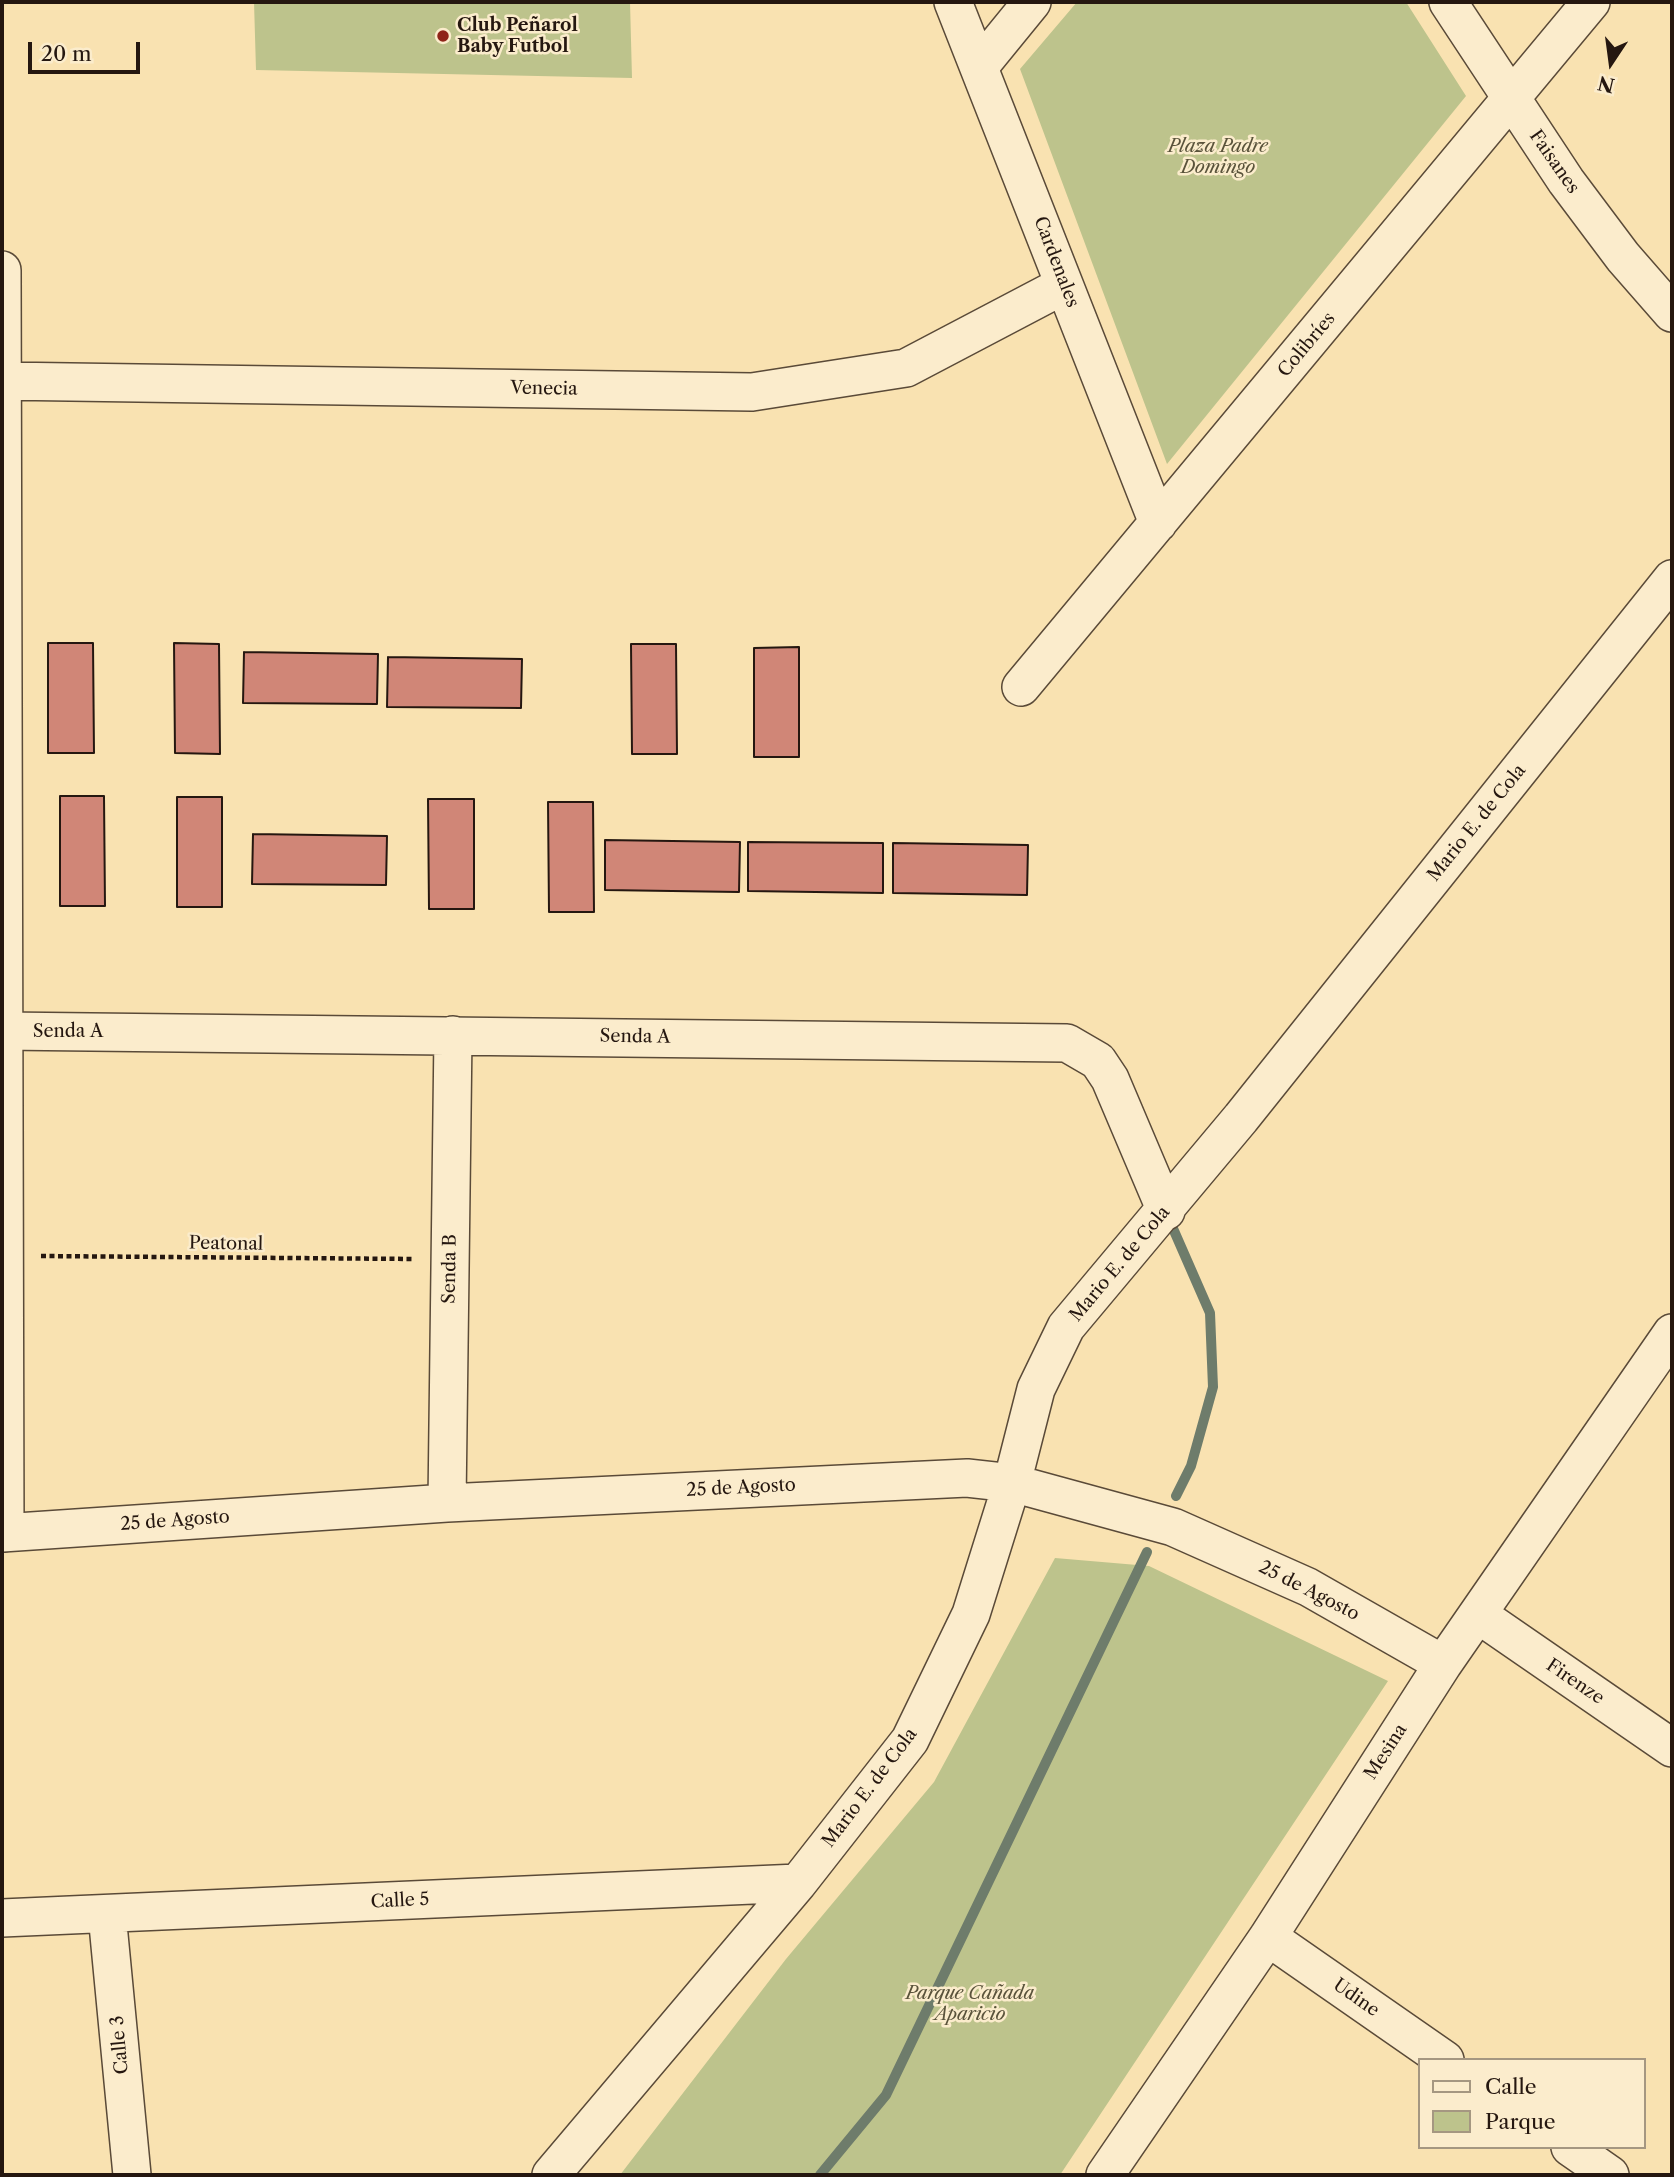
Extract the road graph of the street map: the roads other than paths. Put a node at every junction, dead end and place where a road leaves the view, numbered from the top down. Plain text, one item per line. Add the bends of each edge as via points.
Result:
1 (953, 2) edge
2 (1032, 2) edge
3 (1448, 2) edge
4 (1591, 2) edge
5 (979, 67) junction
6 (1511, 101) junction
7 (2, 271) edge
8 (1065, 285) junction
9 (1672, 313) edge
10 (3, 382) edge
11 (1158, 523) junction
12 (1672, 579) edge
13 (1021, 687) dead end
14 (3, 1031) edge
15 (453, 1035) junction
16 (1166, 1211) junction
17 (1672, 1333) edge
18 (1012, 1483) junction
19 (447, 1503) junction
20 (3, 1533) edge
21 (1479, 1615) junction
22 (1443, 1664) junction
23 (1672, 1748) edge
24 (798, 1883) junction
25 (107, 1914) junction
26 (2, 1918) edge
27 (1268, 1937) junction
28 (1442, 2058) edge
29 (1573, 2149) edge
30 (132, 2175) edge
31 (551, 2175) edge
32 (1105, 2175) edge
33 (1610, 2175) edge

1 - 5 street, Cardenales
2 - 5 street
3 - 6 street, Faisanes
4 - 6 street, Colibríes
5 - 8 street, Cardenales
6 - 9 street, Faisanes via 1623,257
6 - 11 street, Colibríes
7 - 10 street
8 - 10 street, Venecia via 906,368 752,392
8 - 11 street, Cardenales
10 - 14 street
11 - 13 street, Colibríes
12 - 16 street, Mario E. de Cola
14 - 15 street, Senda A
14 - 20 street
15 - 16 street, Senda A via 1067,1043 1098,1061 1110,1079
15 - 19 street, Senda B
16 - 18 street, Mario E. de Cola via 1066,1327 1036,1389
17 - 21 street, Mesina
18 - 19 street, 25 de Agosto via 949,1476
18 - 22 street, 25 de Agosto via 1173,1527 1308,1587
18 - 24 street, Mario E. de Cola via 971,1614 910,1741
19 - 20 street, 25 de Agosto
21 - 22 street, Mesina
21 - 23 street, Firenze
22 - 27 street, Mesina
24 - 25 street, Calle 5
24 - 31 street, Mario E. de Cola
25 - 26 street, Calle 5
25 - 30 street, Calle 3
27 - 28 street, Udine
27 - 32 street, Mesina
29 - 33 street

